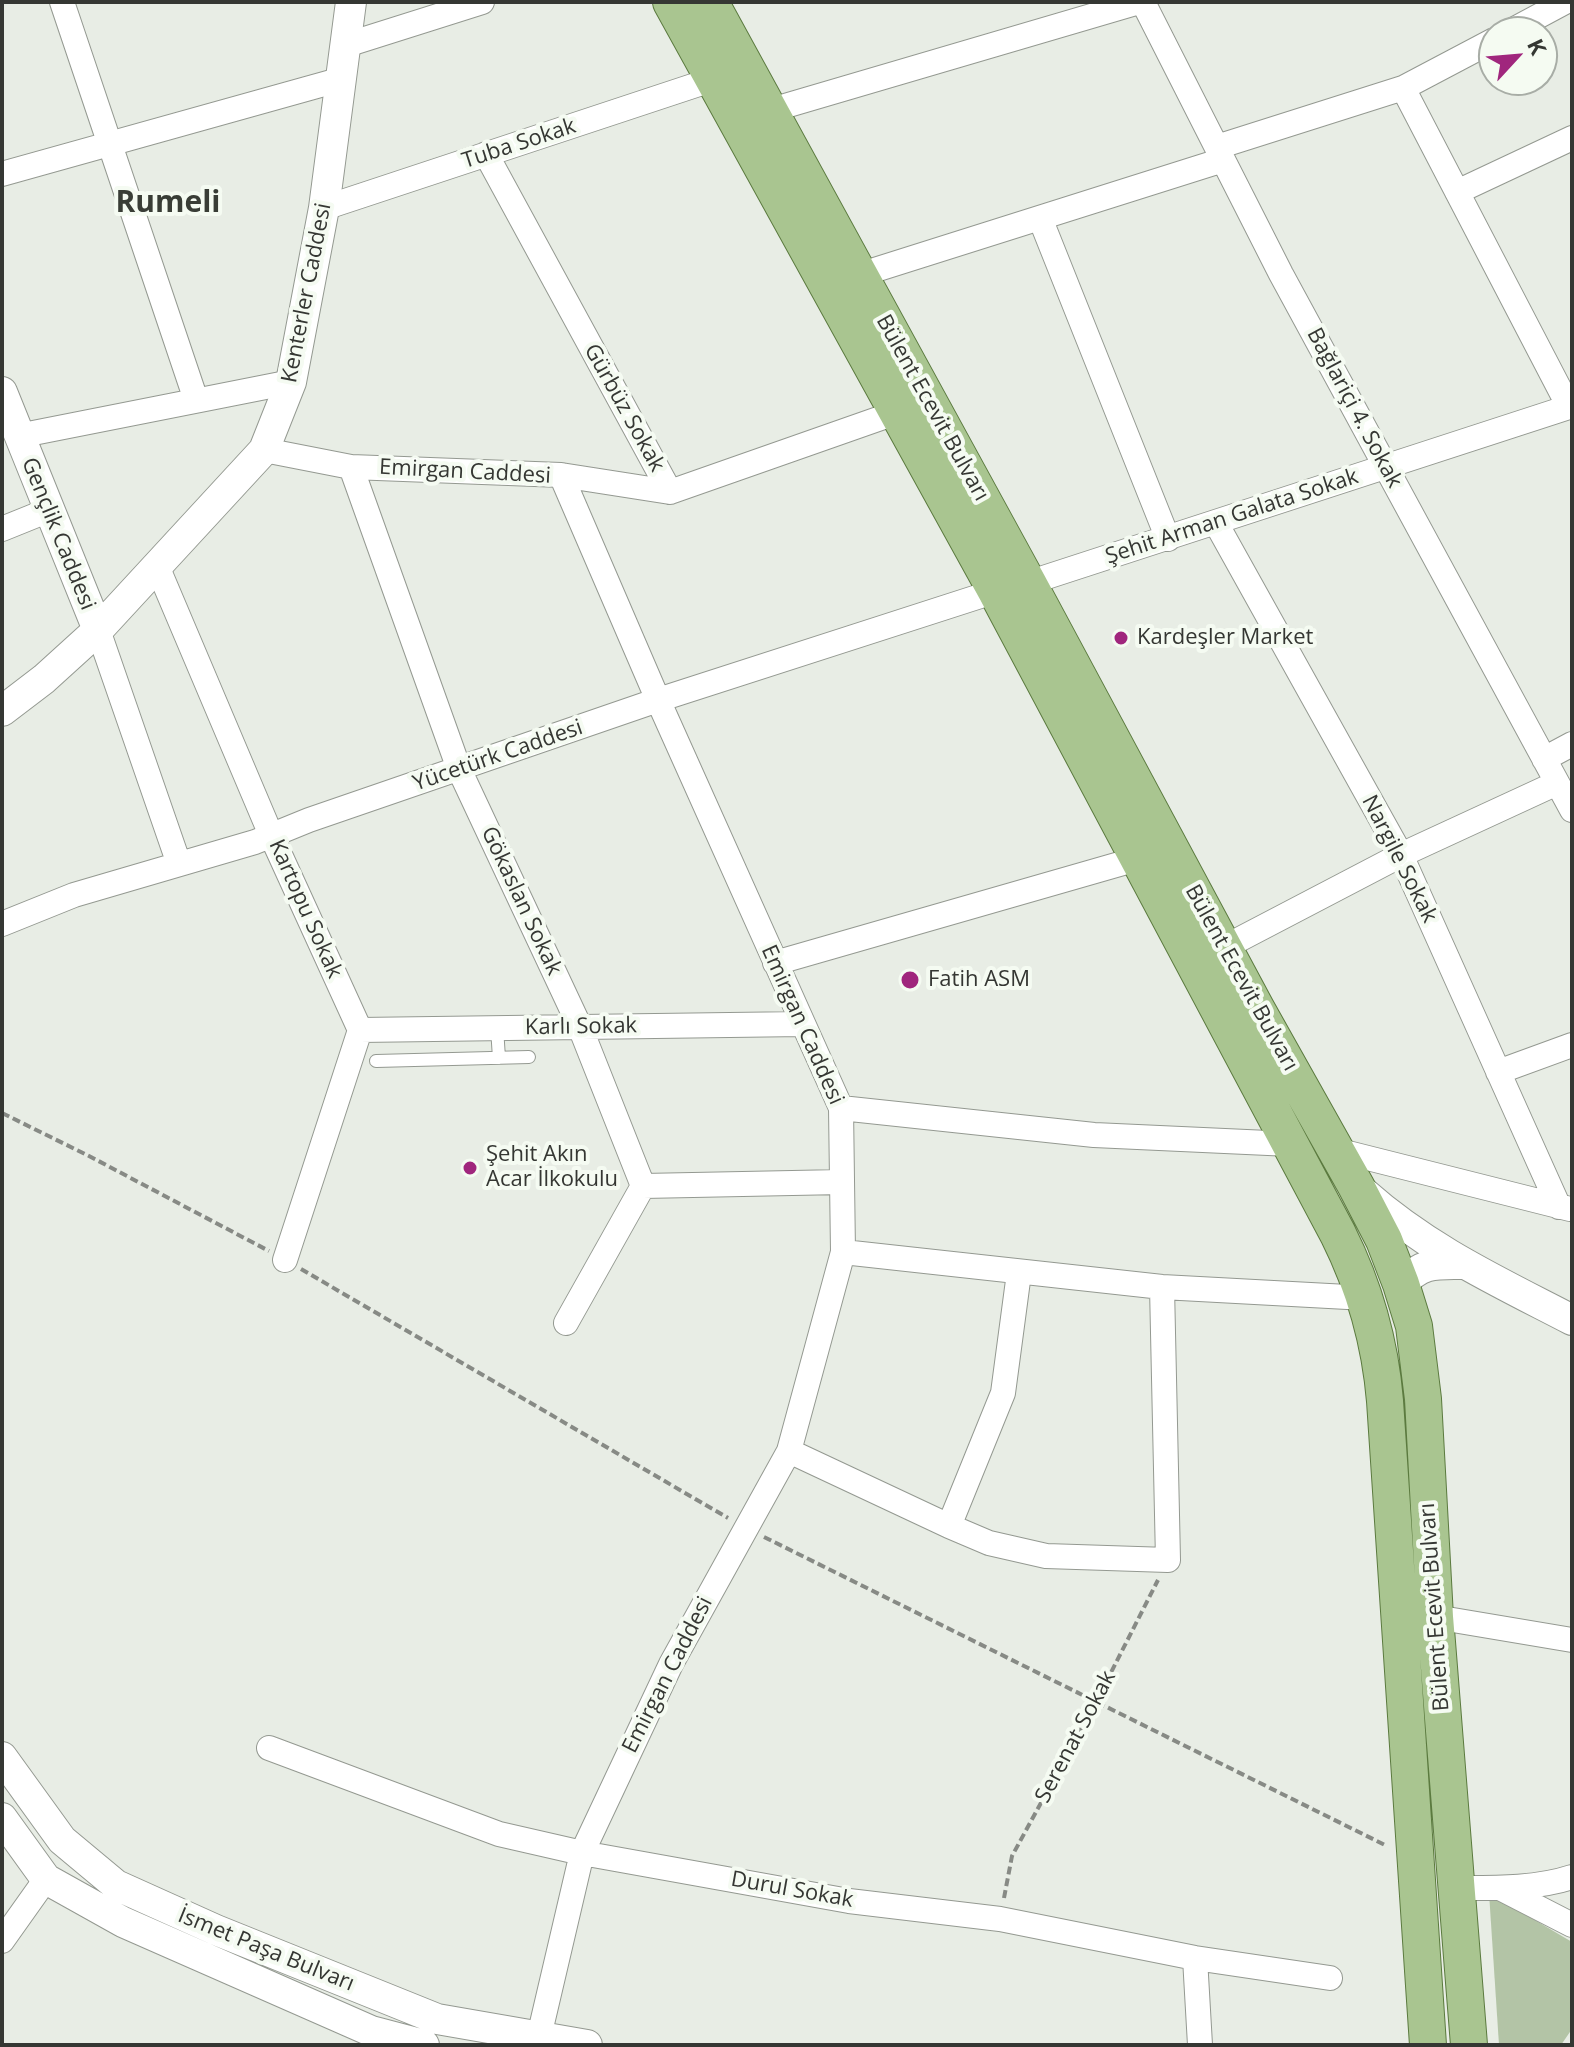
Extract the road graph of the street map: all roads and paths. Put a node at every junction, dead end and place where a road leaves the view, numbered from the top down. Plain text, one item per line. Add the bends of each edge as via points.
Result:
1 (62, 2) edge
2 (351, 2) edge
3 (482, 2) edge
4 (671, 2) edge
5 (710, 2) edge
6 (1141, 2) edge
7 (1565, 2) edge
8 (1539, 16) edge
9 (346, 45) junction
10 (1478, 48) edge
11 (342, 79) junction
12 (714, 79) junction
13 (1403, 88) junction
14 (768, 111) junction
15 (1572, 138) edge
16 (110, 144) junction
17 (486, 154) junction
18 (1220, 154) junction
19 (2, 174) edge
20 (1457, 192) junction
21 (324, 208) junction
22 (1040, 218) junction
23 (859, 275) junction
24 (291, 382) junction
25 (2, 392) edge
26 (196, 400) junction
27 (1570, 406) edge
28 (898, 412) junction
29 (18, 436) junction
30 (264, 450) junction
31 (1385, 466) junction
32 (351, 467) junction
33 (561, 475) junction
34 (670, 492) junction
35 (49, 510) junction
36 (1216, 523) junction
37 (2, 529) edge
38 (1168, 539) junction
39 (157, 566) junction
40 (1012, 587) junction
41 (98, 630) junction
42 (658, 700) junction
43 (2, 711) edge
44 (1572, 744) edge
45 (1544, 759) junction
46 (459, 769) junction
47 (1557, 783) junction
48 (1572, 810) edge
49 (271, 835) junction
50 (1401, 855) junction
51 (1137, 859) junction
52 (179, 864) junction
53 (2, 924) edge
54 (1223, 948) junction
55 (775, 963) junction
56 (803, 1024) junction
57 (580, 1027) junction
58 (497, 1028) junction
59 (360, 1030) junction
60 (1572, 1045) edge
61 (529, 1057) dead end
62 (499, 1058) junction
63 (376, 1061) dead end
64 (1498, 1072) junction
65 (841, 1108) junction
66 (2, 1113) edge
67 (1290, 1144) junction
68 (1336, 1150) junction
69 (842, 1182) junction
70 (643, 1186) junction
71 (1356, 1186) junction
72 (1565, 1208) edge
73 (843, 1252) junction
74 (285, 1260) junction
75 (1463, 1264) junction
76 (1019, 1273) junction
77 (1401, 1284) junction
78 (1162, 1287) junction
79 (1366, 1298) junction
80 (1572, 1320) edge
81 (566, 1323) dead end
82 (789, 1451) junction
83 (949, 1526) junction
84 (746, 1528) junction
85 (1168, 1560) junction
86 (1435, 1617) junction
87 (1572, 1640) edge
88 (1096, 1702) junction
89 (269, 1748) dead end
90 (2, 1757) edge
91 (2, 1818) edge
92 (582, 1853) junction
93 (1415, 1859) junction
94 (1572, 1877) edge
95 (46, 1879) junction
96 (1455, 1888) junction
97 (1500, 1888) junction
98 (1000, 1919) junction
99 (1572, 1925) edge
100 (2, 1941) edge
101 (1195, 1958) junction
102 (1330, 1978) dead end
103 (368, 2038) edge
104 (537, 2041) edge
105 (424, 2045) edge
106 (587, 2045) edge
107 (1200, 2045) edge
108 (1428, 2045) edge
109 (1469, 2045) edge

1 - 16 street
2 - 9 street, Kenterler Caddesi
3 - 9 street
4 - 12 main road, Bülent Ecevit Bulvarı
5 - 14 main road, Bülent Ecevit Bulvarı
6 - 14 street
6 - 18 street, Bağlariçi 4. Sokak
7 - 8 street
9 - 11 street, Kenterler Caddesi
10 - 13 street
11 - 16 street
11 - 21 street, Kenterler Caddesi
12 - 17 street, Tuba Sokak
12 - 28 main road, Bülent Ecevit Bulvarı
13 - 18 street
13 - 20 street
14 - 23 main road, Bülent Ecevit Bulvarı
15 - 20 street
16 - 19 street
16 - 26 street
17 - 21 street, Tuba Sokak
17 - 34 street, Gürbüz Sokak
18 - 22 street
18 - 31 street, Bağlariçi 4. Sokak
20 - 27 street
21 - 24 street, Kenterler Caddesi
22 - 23 street
22 - 38 street
23 - 40 main road, Bülent Ecevit Bulvarı
24 - 26 street
24 - 30 street, Kenterler Caddesi
25 - 29 street, Gençlik Caddesi
26 - 29 street
27 - 31 street, Şehit Arman Galata Sokak
28 - 34 street, Gürbüz Sokak
28 - 40 main road, Bülent Ecevit Bulvarı
29 - 35 street, Gençlik Caddesi
30 - 32 street, Emirgan Caddesi
30 - 39 street, Kenterler Caddesi
31 - 36 street, Şehit Arman Galata Sokak
31 - 45 street, Bağlariçi 4. Sokak
32 - 33 street, Emirgan Caddesi
32 - 46 street, Gökaslan Sokak
33 - 34 street
33 - 42 street, Emirgan Caddesi
35 - 37 street
35 - 41 street, Gençlik Caddesi
36 - 38 street, Şehit Arman Galata Sokak
36 - 50 street, Nargile Sokak
38 - 40 street, Şehit Arman Galata Sokak
39 - 41 street, Kenterler Caddesi
39 - 49 street, Kartopu Sokak
40 - 42 street, Yücetürk Caddesi
40 - 51 main road, Bülent Ecevit Bulvarı
40 - 54 main road, Bülent Ecevit Bulvarı
41 - 43 street, Kenterler Caddesi
41 - 52 street
42 - 46 street, Yücetürk Caddesi
42 - 55 street, Emirgan Caddesi
44 - 45 street
45 - 47 street, Bağlariçi 4. Sokak
46 - 49 street, Yücetürk Caddesi
46 - 57 street, Gökaslan Sokak
47 - 48 street, Bağlariçi 4. Sokak
47 - 50 street
49 - 52 street, Yücetürk Caddesi
49 - 59 street, Kartopu Sokak
50 - 54 street
50 - 64 street, Nargile Sokak
51 - 55 street
51 - 67 main road, Bülent Ecevit Bulvarı
52 - 53 street, Yücetürk Caddesi via 74,895
54 - 68 main road, Bülent Ecevit Bulvarı
55 - 56 street, Emirgan Caddesi
56 - 57 street, Karlı Sokak
56 - 65 street, Emirgan Caddesi
57 - 58 street, Karlı Sokak
57 - 70 street, Gökaslan Sokak
58 - 59 street, Karlı Sokak
58 - 62 lane
59 - 74 street
60 - 64 street
61 - 62 lane
62 - 63 lane
64 - 72 street, Nargile Sokak
65 - 67 street via 1094,1135
65 - 69 street, Emirgan Caddesi
66 - 74 path
67 - 79 main road, Bülent Ecevit Bulvarı
68 - 71 main road, Bülent Ecevit Bulvarı
68 - 72 street
69 - 70 street
69 - 73 street, Emirgan Caddesi
70 - 81 street
71 - 75 street via 1399,1224
71 - 77 main road, Bülent Ecevit Bulvarı
73 - 76 street
73 - 82 street, Emirgan Caddesi
74 - 84 path
75 - 77 street via 1431,1264
75 - 80 street
76 - 78 street
76 - 83 street via 1003,1393
77 - 86 main road, Bülent Ecevit Bulvarı via 1414,1326 1423,1399
78 - 79 street
78 - 85 street
79 - 93 main road, Bülent Ecevit Bulvarı via 1385,1401
82 - 83 street
82 - 84 street, Emirgan Caddesi
83 - 85 street via 989,1543 1046,1556
84 - 88 path
84 - 92 street, Emirgan Caddesi via 671,1664
85 - 88 path, Serenat Sokak
86 - 87 street
86 - 96 main road, Bülent Ecevit Bulvarı
88 - 93 path
88 - 98 path, Serenat Sokak via 1012,1856
89 - 92 street, Durul Sokak via 499,1834
90 - 104 street, İsmet Paşa Bulvarı via 62,1840 116,1885 437,2019
91 - 95 street, İsmet Paşa Bulvarı
92 - 98 street, Durul Sokak via 849,1901
92 - 104 street, Emirgan Caddesi
93 - 108 main road, Bülent Ecevit Bulvarı
94 - 97 street
95 - 100 street
95 - 103 street, İsmet Paşa Bulvarı via 123,1922
96 - 97 street
96 - 109 main road, Bülent Ecevit Bulvarı
97 - 99 street
98 - 101 street, Durul Sokak
101 - 102 street, Durul Sokak
101 - 107 street
103 - 105 street, İsmet Paşa Bulvarı
104 - 106 street, İsmet Paşa Bulvarı

